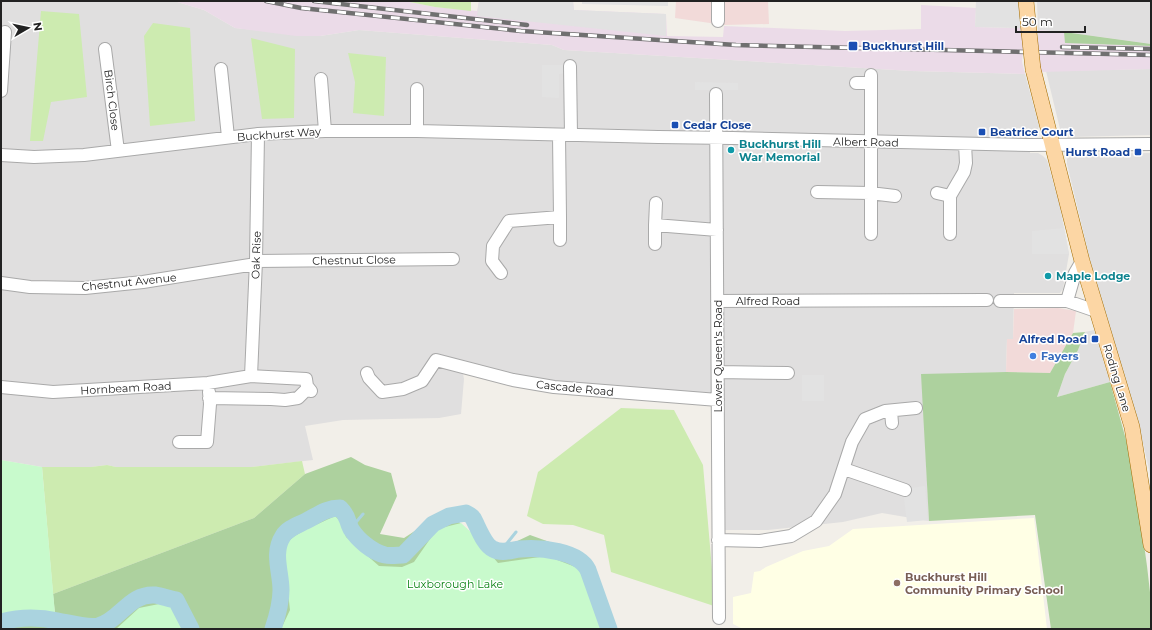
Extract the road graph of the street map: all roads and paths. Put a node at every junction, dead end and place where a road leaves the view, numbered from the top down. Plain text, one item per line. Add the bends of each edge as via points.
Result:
1 (1026, 1) edge
2 (5, 32) dead end
3 (105, 49) dead end
4 (570, 66) dead end
5 (221, 69) dead end
6 (321, 79) dead end
7 (856, 83) dead end
8 (417, 89) dead end
9 (1, 91) edge
10 (716, 94) dead end
11 (325, 131) junction
12 (417, 131) junction
13 (258, 134) junction
14 (565, 135) junction
15 (228, 137) junction
16 (716, 138) junction
17 (871, 142) junction
18 (965, 144) junction
19 (1151, 144) edge
20 (1053, 145) junction
21 (118, 151) junction
22 (1, 154) edge
23 (817, 192) dead end
24 (870, 193) junction
25 (937, 193) dead end
26 (895, 196) dead end
27 (950, 196) junction
28 (656, 204) dead end
29 (560, 217) junction
30 (655, 225) junction
31 (717, 230) junction
32 (870, 234) dead end
33 (950, 234) dead end
34 (560, 240) dead end
35 (655, 244) dead end
36 (453, 259) dead end
37 (1082, 261) junction
38 (256, 262) junction
39 (501, 273) dead end
40 (1, 283) edge
41 (988, 300) dead end
42 (1000, 300) dead end
43 (717, 301) junction
44 (1068, 301) junction
45 (1096, 311) junction
46 (718, 372) junction
47 (367, 373) dead end
48 (788, 373) dead end
49 (251, 376) junction
50 (208, 382) junction
51 (1, 387) edge
52 (209, 398) junction
53 (718, 400) junction
54 (916, 408) dead end
55 (891, 411) junction
56 (892, 423) dead end
57 (179, 442) dead end
58 (844, 469) junction
59 (905, 490) dead end
60 (1147, 499) edge
61 (718, 540) junction
62 (1151, 545) edge
63 (719, 618) dead end

1 - 20 main road, Roding Lane, bridge via 1033,69
2 - 9 street
3 - 21 street, Birch Close
4 - 14 street
5 - 15 street
6 - 11 street
7 - 17 street via 871,79
8 - 12 street
10 - 16 street, Lower Queen's Road
11 - 12 street, Buckhurst Way
11 - 13 street, Buckhurst Way
12 - 14 street, Buckhurst Way
13 - 15 street, Buckhurst Way
13 - 38 street, Oak Rise
14 - 16 street, Albert Road
14 - 29 street
15 - 21 street, Buckhurst Way
16 - 17 street, Albert Road
16 - 31 street, Lower Queen's Road
17 - 18 street, Albert Road
17 - 24 street
18 - 20 street, Albert Road
18 - 27 street via 964,172
19 - 20 street, Albert Road
20 - 37 main road, Roding Lane
21 - 22 street, Buckhurst Way via 34,157
23 - 24 street
24 - 26 street
24 - 32 street
25 - 27 street
27 - 33 street
28 - 30 street
29 - 34 street
29 - 39 street via 509,221 493,246 492,261
30 - 31 street
30 - 35 street
31 - 43 street, Lower Queen's Road
36 - 38 street, Chestnut Close
37 - 44 street via 1075,273
37 - 45 main road, Roding Lane
38 - 40 street, Chestnut Avenue via 143,282 85,288
38 - 49 street, Oak Rise
41 - 43 street, Alfred Road
42 - 44 street
43 - 46 street, Lower Queen's Road
44 - 45 street
45 - 60 main road, Roding Lane via 1132,427
46 - 48 street
46 - 53 street, Lower Queen's Road
47 - 53 street, Cascade Road via 382,392 403,390 422,380 436,360 513,380 554,387
49 - 50 street, Hornbeam Road
49 - 52 street, Hornbeam Road via 306,379 309,389 298,398 285,400
50 - 51 street, Hornbeam Road via 53,392
50 - 52 street
52 - 57 street via 207,442
53 - 61 street, Lower Queen's Road
54 - 55 street
55 - 56 street
55 - 58 street via 865,420 852,442
58 - 59 street
58 - 61 street via 835,494 816,521 791,536 760,541
60 - 62 main road, Roding Lane
61 - 63 street, Lower Queen's Road

